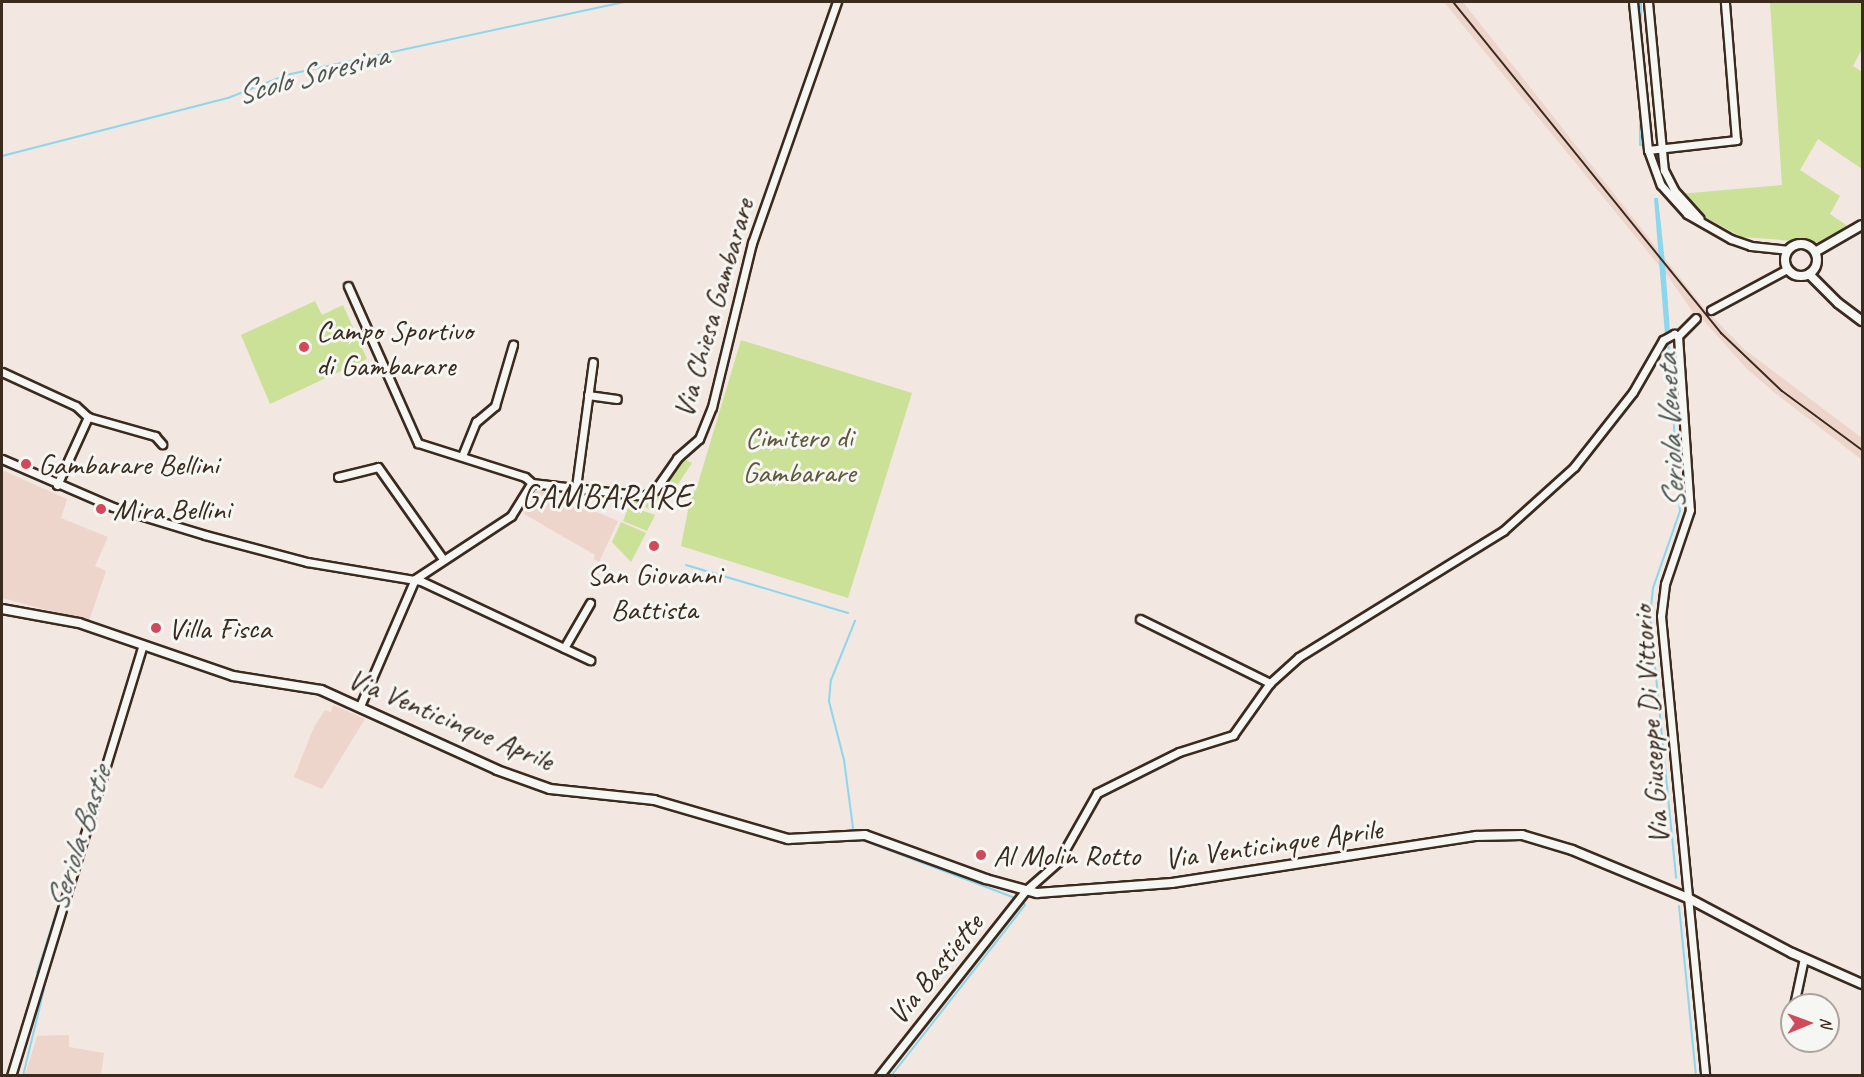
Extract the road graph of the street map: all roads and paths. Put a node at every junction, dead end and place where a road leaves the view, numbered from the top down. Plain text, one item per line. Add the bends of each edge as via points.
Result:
1 (837, 2) edge
2 (1634, 2) edge
3 (1648, 2) edge
4 (1725, 2) edge
5 (1660, 149) junction
6 (1648, 150) junction
7 (1707, 225) junction
8 (1861, 227) edge
9 (1787, 250) junction
10 (1815, 252) junction
11 (1787, 269) junction
12 (1809, 274) junction
13 (348, 286) dead end
14 (1711, 310) dead end
15 (1696, 318) dead end
16 (1863, 321) edge
17 (1676, 335) junction
18 (513, 345) dead end
19 (593, 362) dead end
20 (2, 372) edge
21 (588, 395) junction
22 (617, 399) dead end
23 (88, 417) junction
24 (162, 444) dead end
25 (462, 456) junction
26 (2, 459) edge
27 (338, 477) dead end
28 (532, 483) junction
29 (57, 485) junction
30 (576, 487) junction
31 (443, 559) junction
32 (415, 579) junction
33 (590, 603) dead end
34 (2, 609) edge
35 (1140, 619) dead end
36 (142, 648) junction
37 (564, 648) junction
38 (590, 660) dead end
39 (1270, 683) junction
40 (360, 706) junction
41 (1025, 891) junction
42 (1688, 898) junction
43 (1804, 958) junction
44 (1860, 980) edge
45 (1797, 993) edge
46 (11, 1076) edge
47 (879, 1076) edge
48 (1705, 1076) edge

1 - 30 street, Via Chiesa Gambarare via 752,243 705,428 650,494
2 - 6 street
3 - 5 street
4 - 5 street via 1736,140
5 - 6 street
5 - 7 street via 1669,183
6 - 7 street via 1665,192 1688,214
7 - 9 street via 1751,246
8 - 10 street
9 - 10 street via 1804,244
9 - 11 street
10 - 12 street via 1816,263
11 - 12 street via 1796,276
11 - 14 street
12 - 16 street
13 - 25 street, Via Chiesa Gambarare via 414,437 424,446
15 - 17 street
17 - 39 street, Via Bastiette via 1663,340 1611,421 1574,467 1521,516 1485,544 1318,644
17 - 42 street, Via Giuseppe Di Vittorio via 1690,510 1661,609
18 - 25 street via 495,406 476,422
19 - 21 street
20 - 23 street via 76,406
21 - 22 street
21 - 30 street
23 - 24 street via 155,436
23 - 29 street
25 - 28 street, Via Chiesa Gambarare
26 - 29 street
27 - 31 street via 378,467
28 - 30 street, Via Chiesa Gambarare
28 - 31 street via 521,506 511,516
29 - 32 street via 205,535 307,562
31 - 32 street
32 - 37 street
32 - 40 street
33 - 37 street
34 - 36 street, Via Venticinque Aprile via 79,623
35 - 39 street
36 - 40 street, Via Venticinque Aprile via 233,676 313,688
36 - 46 street
37 - 38 street
39 - 41 street, Via Bastiette via 1233,735 1170,756 1097,793 1063,855
40 - 41 street, Via Venticinque Aprile via 497,770 550,789 654,800 788,839 866,835
41 - 42 street, Via Venticinque Aprile via 1069,893 1172,883 1511,834 1572,850
41 - 47 street, Via Bastiette
42 - 43 street, Via Venticinque Aprile
42 - 48 street, Via Giuseppe Di Vittorio
43 - 44 street, Via Venticinque Aprile
43 - 45 street

